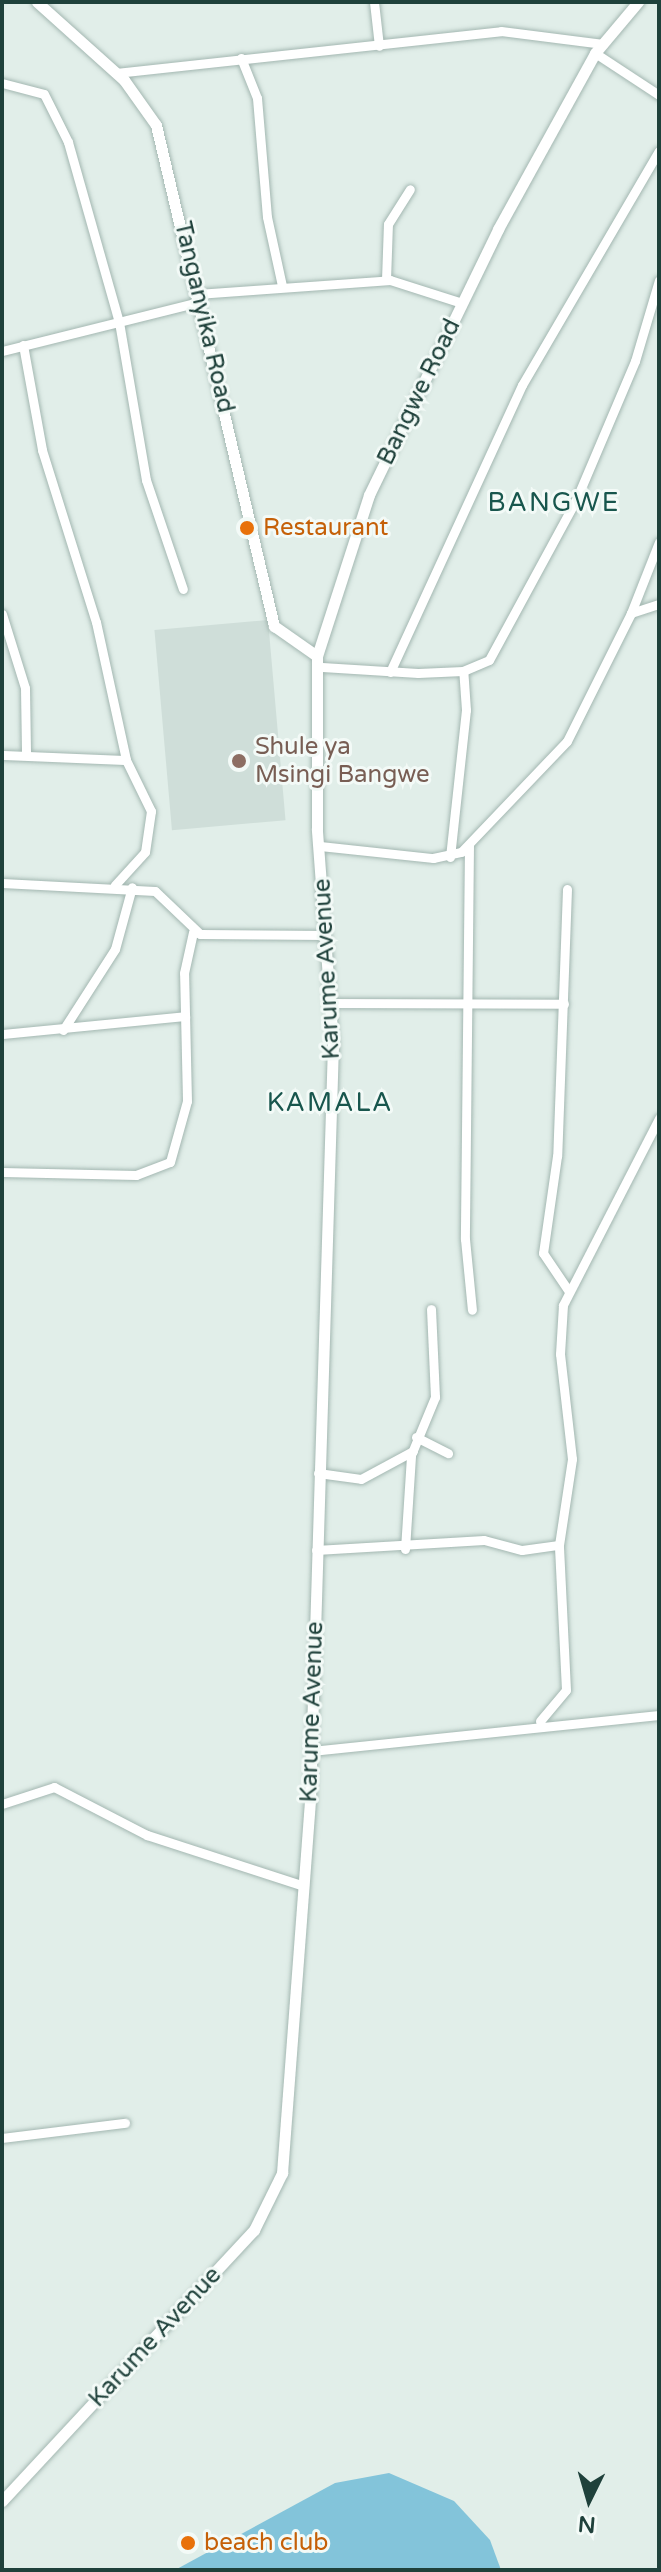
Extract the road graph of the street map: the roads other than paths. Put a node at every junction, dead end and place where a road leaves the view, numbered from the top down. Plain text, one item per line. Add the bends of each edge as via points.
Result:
1 (37, 2) edge
2 (374, 2) edge
3 (638, 2) edge
4 (379, 46) junction
5 (599, 48) junction
6 (241, 58) junction
7 (116, 73) junction
8 (2, 83) edge
9 (659, 95) edge
10 (659, 151) edge
11 (410, 189) dead end
12 (386, 280) junction
13 (659, 280) edge
14 (282, 286) junction
15 (198, 298) junction
16 (462, 303) junction
17 (119, 322) junction
18 (23, 345) junction
19 (2, 351) edge
20 (659, 542) edge
21 (183, 589) dead end
22 (659, 604) edge
23 (631, 613) junction
24 (2, 614) edge
25 (319, 661) junction
26 (463, 671) junction
27 (390, 672) junction
28 (26, 754) junction
29 (2, 755) edge
30 (126, 760) junction
31 (318, 817) joint
32 (469, 845) junction
33 (320, 846) junction
34 (450, 857) junction
35 (2, 883) edge
36 (115, 885) junction
37 (132, 887) junction
38 (567, 889) dead end
39 (193, 932) junction
40 (326, 935) junction
41 (330, 1003) junction
42 (467, 1004) junction
43 (564, 1004) junction
44 (185, 1016) junction
45 (63, 1030) junction
46 (2, 1034) edge
47 (659, 1118) edge
48 (2, 1172) edge
49 (568, 1290) junction
50 (431, 1309) dead end
51 (472, 1310) dead end
52 (416, 1437) junction
53 (413, 1451) junction
54 (448, 1453) dead end
55 (318, 1473) junction
56 (559, 1545) junction
57 (405, 1549) junction
58 (316, 1550) junction
59 (659, 1715) edge
60 (540, 1721) junction
61 (311, 1751) junction
62 (2, 1804) edge
63 (304, 1886) junction
64 (125, 2123) dead end
65 (2, 2138) edge
66 (2, 2501) edge

1 - 7 street, Tanganyika Road
2 - 4 street
3 - 5 street, Bangwe Road
4 - 5 street via 501,31
4 - 6 street
5 - 9 street
5 - 16 street, Bangwe Road
6 - 7 street
6 - 14 street via 257,98 266,209
7 - 15 street, Tanganyika Road via 156,125 170,164
8 - 17 street via 34,89 52,103 87,196
10 - 27 street via 522,385
11 - 12 street via 388,224
12 - 14 street
12 - 16 street
13 - 26 street via 635,361 566,520 497,651
14 - 15 street
15 - 17 street
15 - 25 street, Tanganyika Road via 274,626
16 - 25 street, Bangwe Road via 369,495
17 - 18 street
17 - 21 street via 137,444
18 - 19 street
18 - 30 street via 42,450 96,622
20 - 23 street
22 - 23 street
23 - 32 street via 567,741
24 - 28 street via 23,676
25 - 27 street
25 - 31 street, Bangwe Road
26 - 27 street
26 - 34 street via 466,710
28 - 29 street
28 - 30 street
30 - 36 street via 148,795 150,827 141,860
31 - 33 street, Karume Avenue
32 - 34 street
32 - 42 street
33 - 34 street
33 - 40 street, Karume Avenue
35 - 36 street
36 - 37 street
37 - 39 street via 169,897
37 - 45 street via 115,949
38 - 43 street
39 - 40 street
39 - 44 street
40 - 41 street, Karume Avenue
41 - 42 street
41 - 55 street, Karume Avenue
42 - 43 street
42 - 51 street
43 - 49 street via 557,1156 543,1253
44 - 45 street
44 - 48 street via 187,1101 179,1147 165,1167 117,1176
45 - 46 street
47 - 49 street
49 - 56 street via 560,1354 571,1492
50 - 52 street via 435,1397
52 - 53 street
52 - 54 street
53 - 55 street via 361,1479
53 - 57 street
55 - 58 street, Karume Avenue
56 - 57 street via 522,1550 484,1540
56 - 60 street via 566,1690
57 - 58 street
58 - 61 street, Karume Avenue
59 - 60 street
60 - 61 street
61 - 63 street, Karume Avenue
62 - 63 street via 54,1787 147,1835
63 - 66 street, Karume Avenue via 285,2158 269,2207
64 - 65 street

